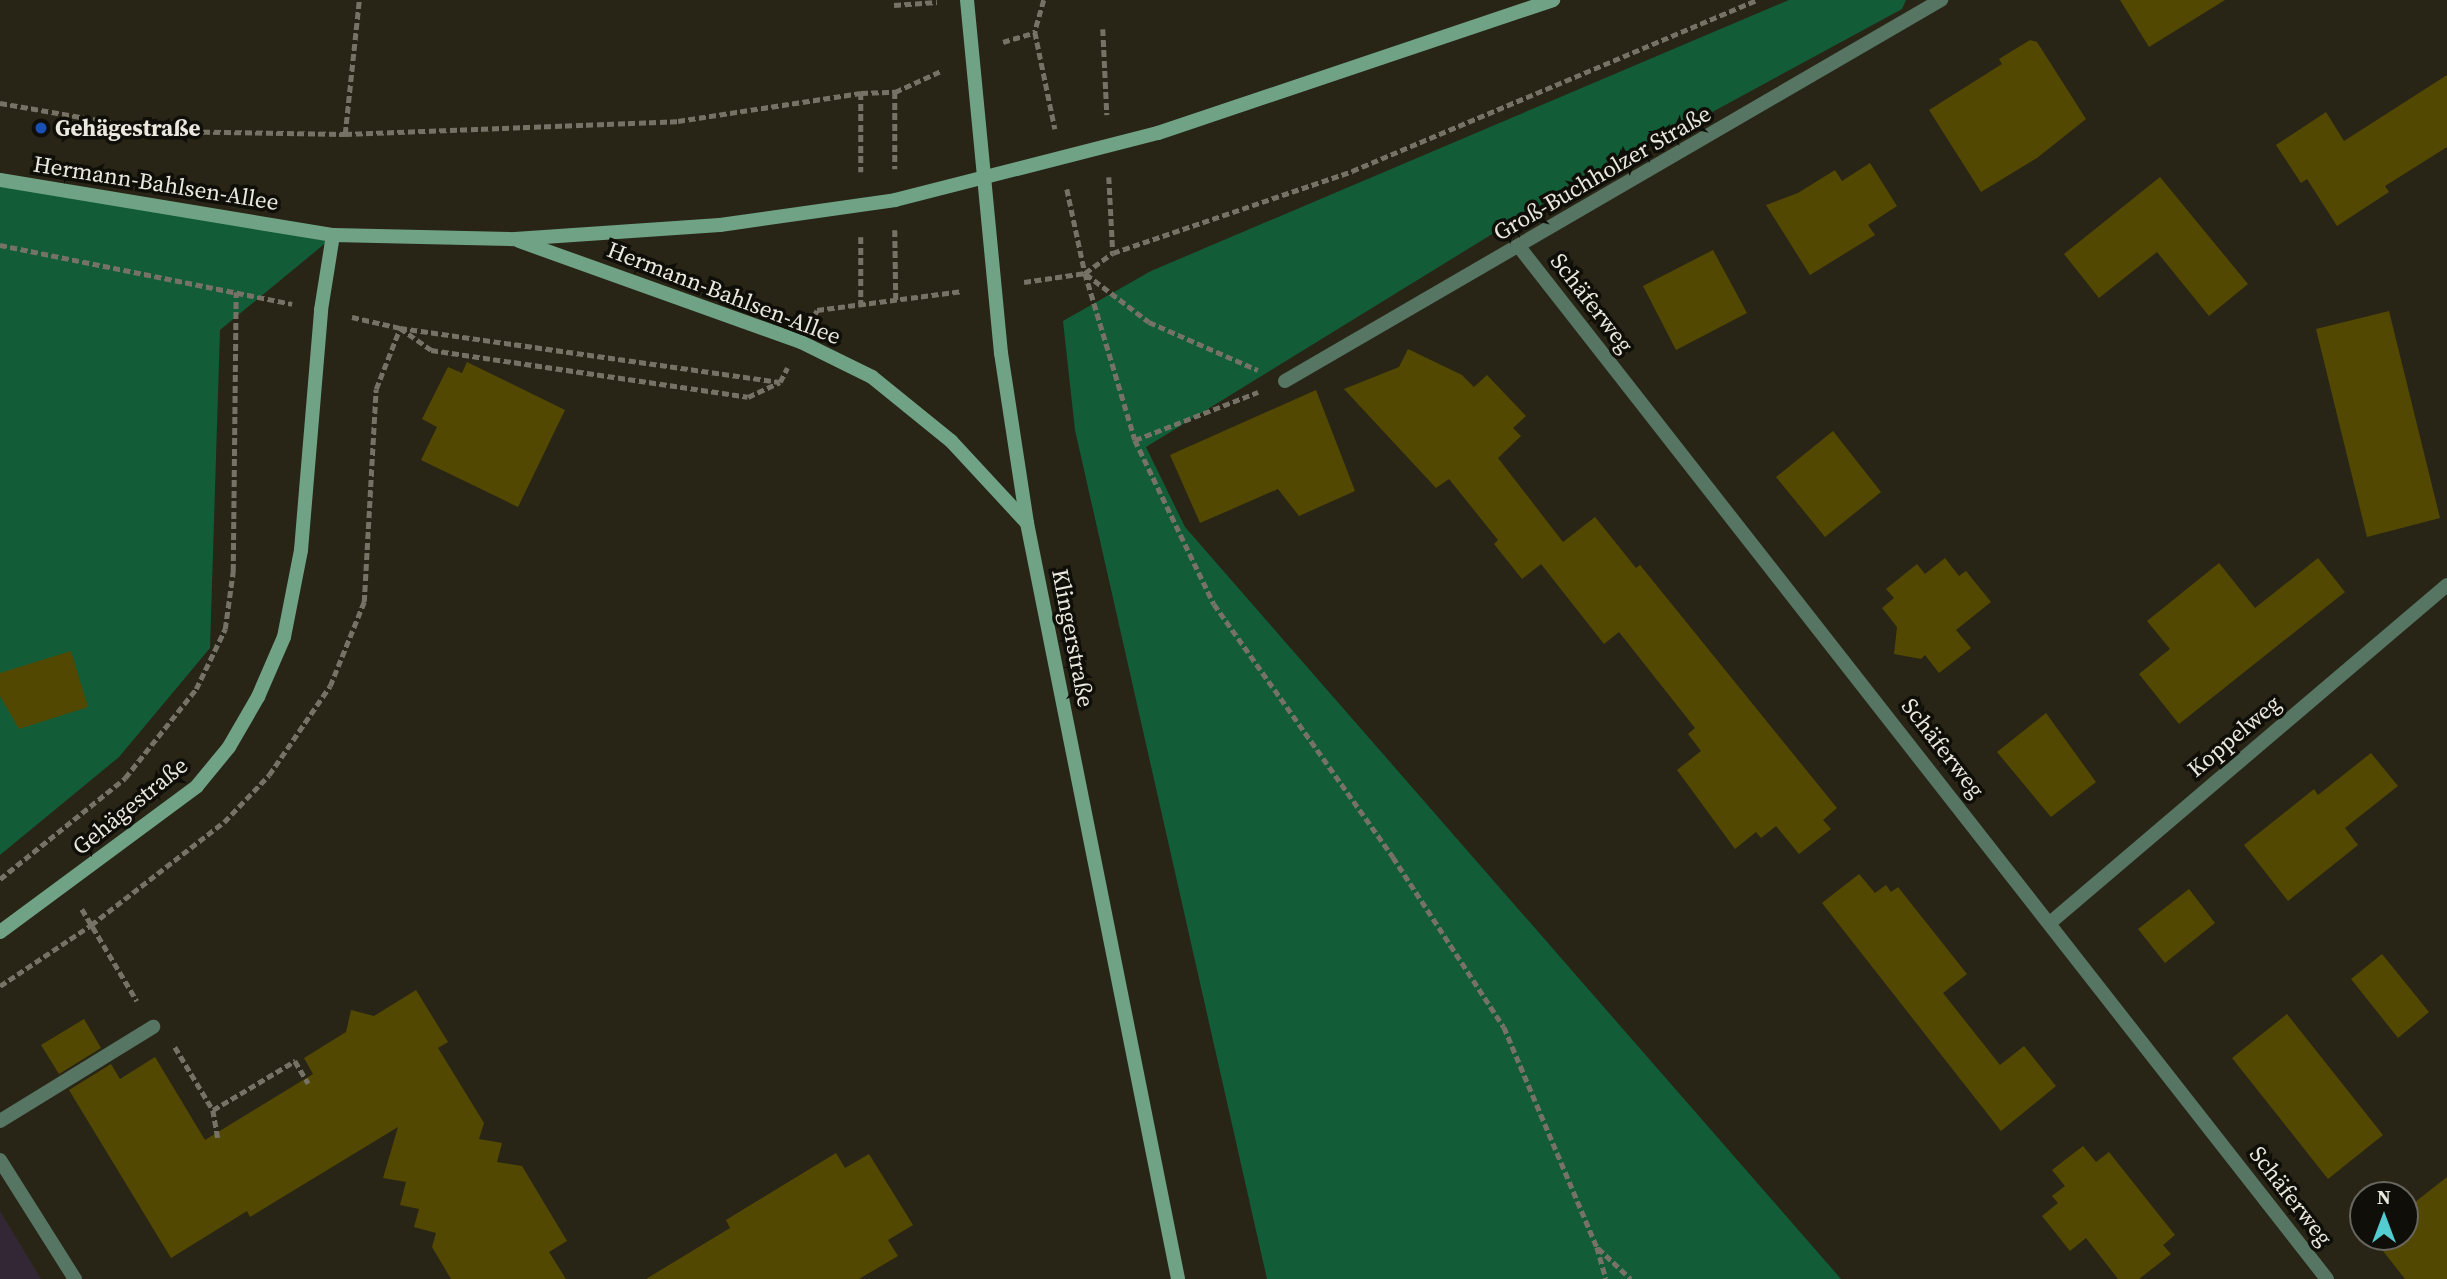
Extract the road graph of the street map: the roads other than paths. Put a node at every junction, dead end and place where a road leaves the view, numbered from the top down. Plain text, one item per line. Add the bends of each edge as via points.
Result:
1 (967, 0) edge
2 (1553, 0) edge
3 (1941, 0) edge
4 (982, 177) junction
5 (0, 180) edge
6 (334, 235) junction
7 (515, 239) junction
8 (1520, 248) junction
9 (1284, 381) road end
10 (1027, 523) junction
11 (2447, 585) edge
12 (2051, 922) junction
13 (0, 932) edge
14 (153, 1027) dead end
15 (0, 1121) edge
16 (0, 1160) edge
17 (75, 1279) edge
18 (1178, 1279) edge
19 (2327, 1279) edge

1 - 4 street, Klingerstraße
2 - 4 street via 1311,84 1061,159
3 - 8 street, Groß-Buchholzer Straße
4 - 7 street, Hermann-Bahlsen-Allee via 895,200 720,225
4 - 10 street, Klingerstraße via 1001,353
5 - 6 street, Hermann-Bahlsen-Allee
6 - 7 street, Hermann-Bahlsen-Allee
6 - 13 street, Gehägestraße via 321,310 302,550 285,637 258,697 229,747 197,786
7 - 10 street, Hermann-Bahlsen-Allee via 801,341 872,377 951,441
8 - 9 street, Groß-Buchholzer Straße
8 - 12 street, Schäferweg
10 - 18 street, Klingerstraße
11 - 12 street, Koppelweg
12 - 19 street, Schäferweg
14 - 15 street
16 - 17 street

